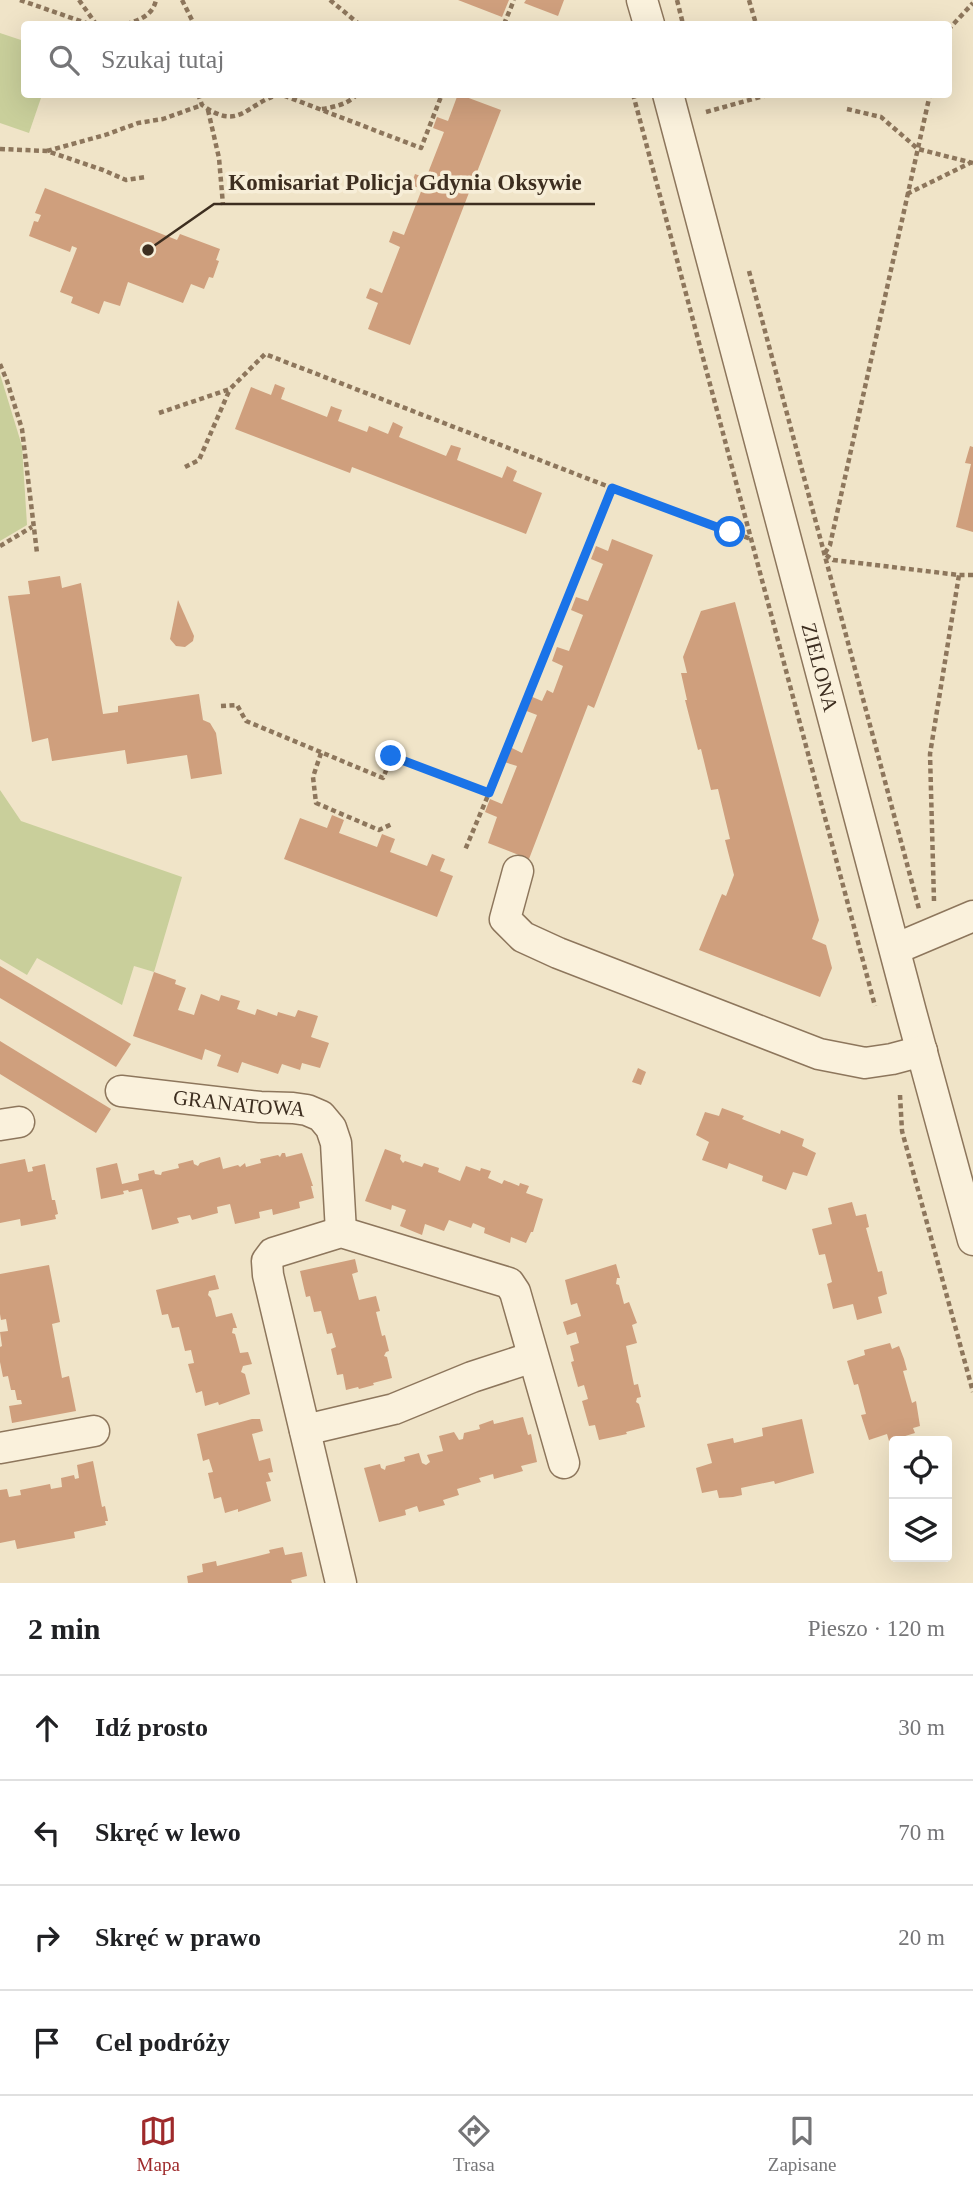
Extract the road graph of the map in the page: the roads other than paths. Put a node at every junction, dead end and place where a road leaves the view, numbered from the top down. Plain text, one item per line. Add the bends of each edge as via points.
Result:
1 (642, 0) edge
2 (648, 21) edge
3 (669, 98) edge
4 (518, 871) dead end
5 (973, 916) edge
6 (895, 949) junction
7 (922, 1051) junction
8 (121, 1091) dead end
9 (341, 1232) junction
10 (973, 1240) edge
11 (533, 1357) junction
12 (305, 1430) junction
13 (94, 1431) dead end
14 (0, 1448) edge
15 (564, 1463) dead end
16 (341, 1583) edge

1 - 2 street
3 - 6 street, ZIELONA
4 - 7 street via 505,919 523,937 558,953 819,1054 865,1063
5 - 6 street
6 - 7 street, ZIELONA
7 - 10 street, ZIELONA
8 - 9 street, GRANATOWA via 293,1108 321,1116 336,1143
9 - 11 street via 509,1283
9 - 12 street via 284,1248 267,1261
11 - 12 street via 394,1409
11 - 15 street
12 - 16 street
13 - 14 street

